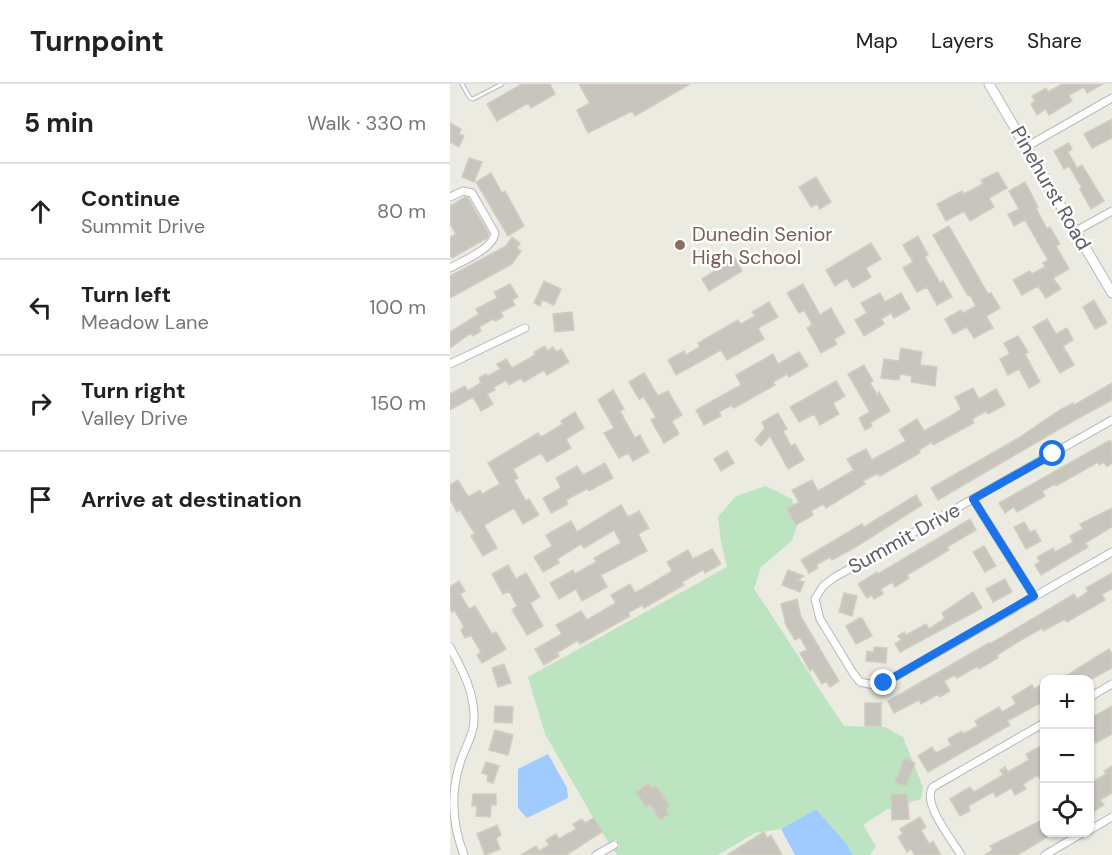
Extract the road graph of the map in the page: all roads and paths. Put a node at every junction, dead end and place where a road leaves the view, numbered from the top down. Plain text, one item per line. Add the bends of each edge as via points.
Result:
1 (462, 84) edge
2 (502, 84) edge
3 (989, 84) edge
4 (1112, 98) edge
5 (1026, 147) junction
6 (450, 197) edge
7 (1112, 211) edge
8 (1076, 231) junction
9 (450, 268) edge
10 (1112, 293) edge
11 (525, 328) dead end
12 (450, 364) edge
13 (1112, 420) edge
14 (973, 499) junction
15 (1112, 552) edge
16 (1034, 596) junction
17 (450, 647) edge
18 (1112, 684) edge
19 (1094, 694) edge
20 (1040, 725) edge
21 (1112, 817) edge
22 (1094, 827) edge
23 (1075, 837) edge
24 (614, 845) dead end
25 (464, 855) edge
26 (596, 855) edge
27 (961, 855) edge
28 (1044, 855) edge

1 - 2 lane via 473,99
3 - 5 street, Pinehurst Road
4 - 5 street
5 - 8 street, Pinehurst Road
6 - 9 street via 463,190 472,193 495,233 488,246
7 - 8 street
8 - 10 street, Pinehurst Road
11 - 12 street
13 - 14 street, Summit Drive
14 - 16 street
14 - 16 street, Summit Drive via 823,586 816,599 820,619 860,682 874,685 884,683
15 - 16 street
17 - 25 street via 472,693 474,723 455,777 452,806
18 - 19 street
20 - 27 street via 930,791 932,808
21 - 22 street
23 - 28 street
24 - 26 street

